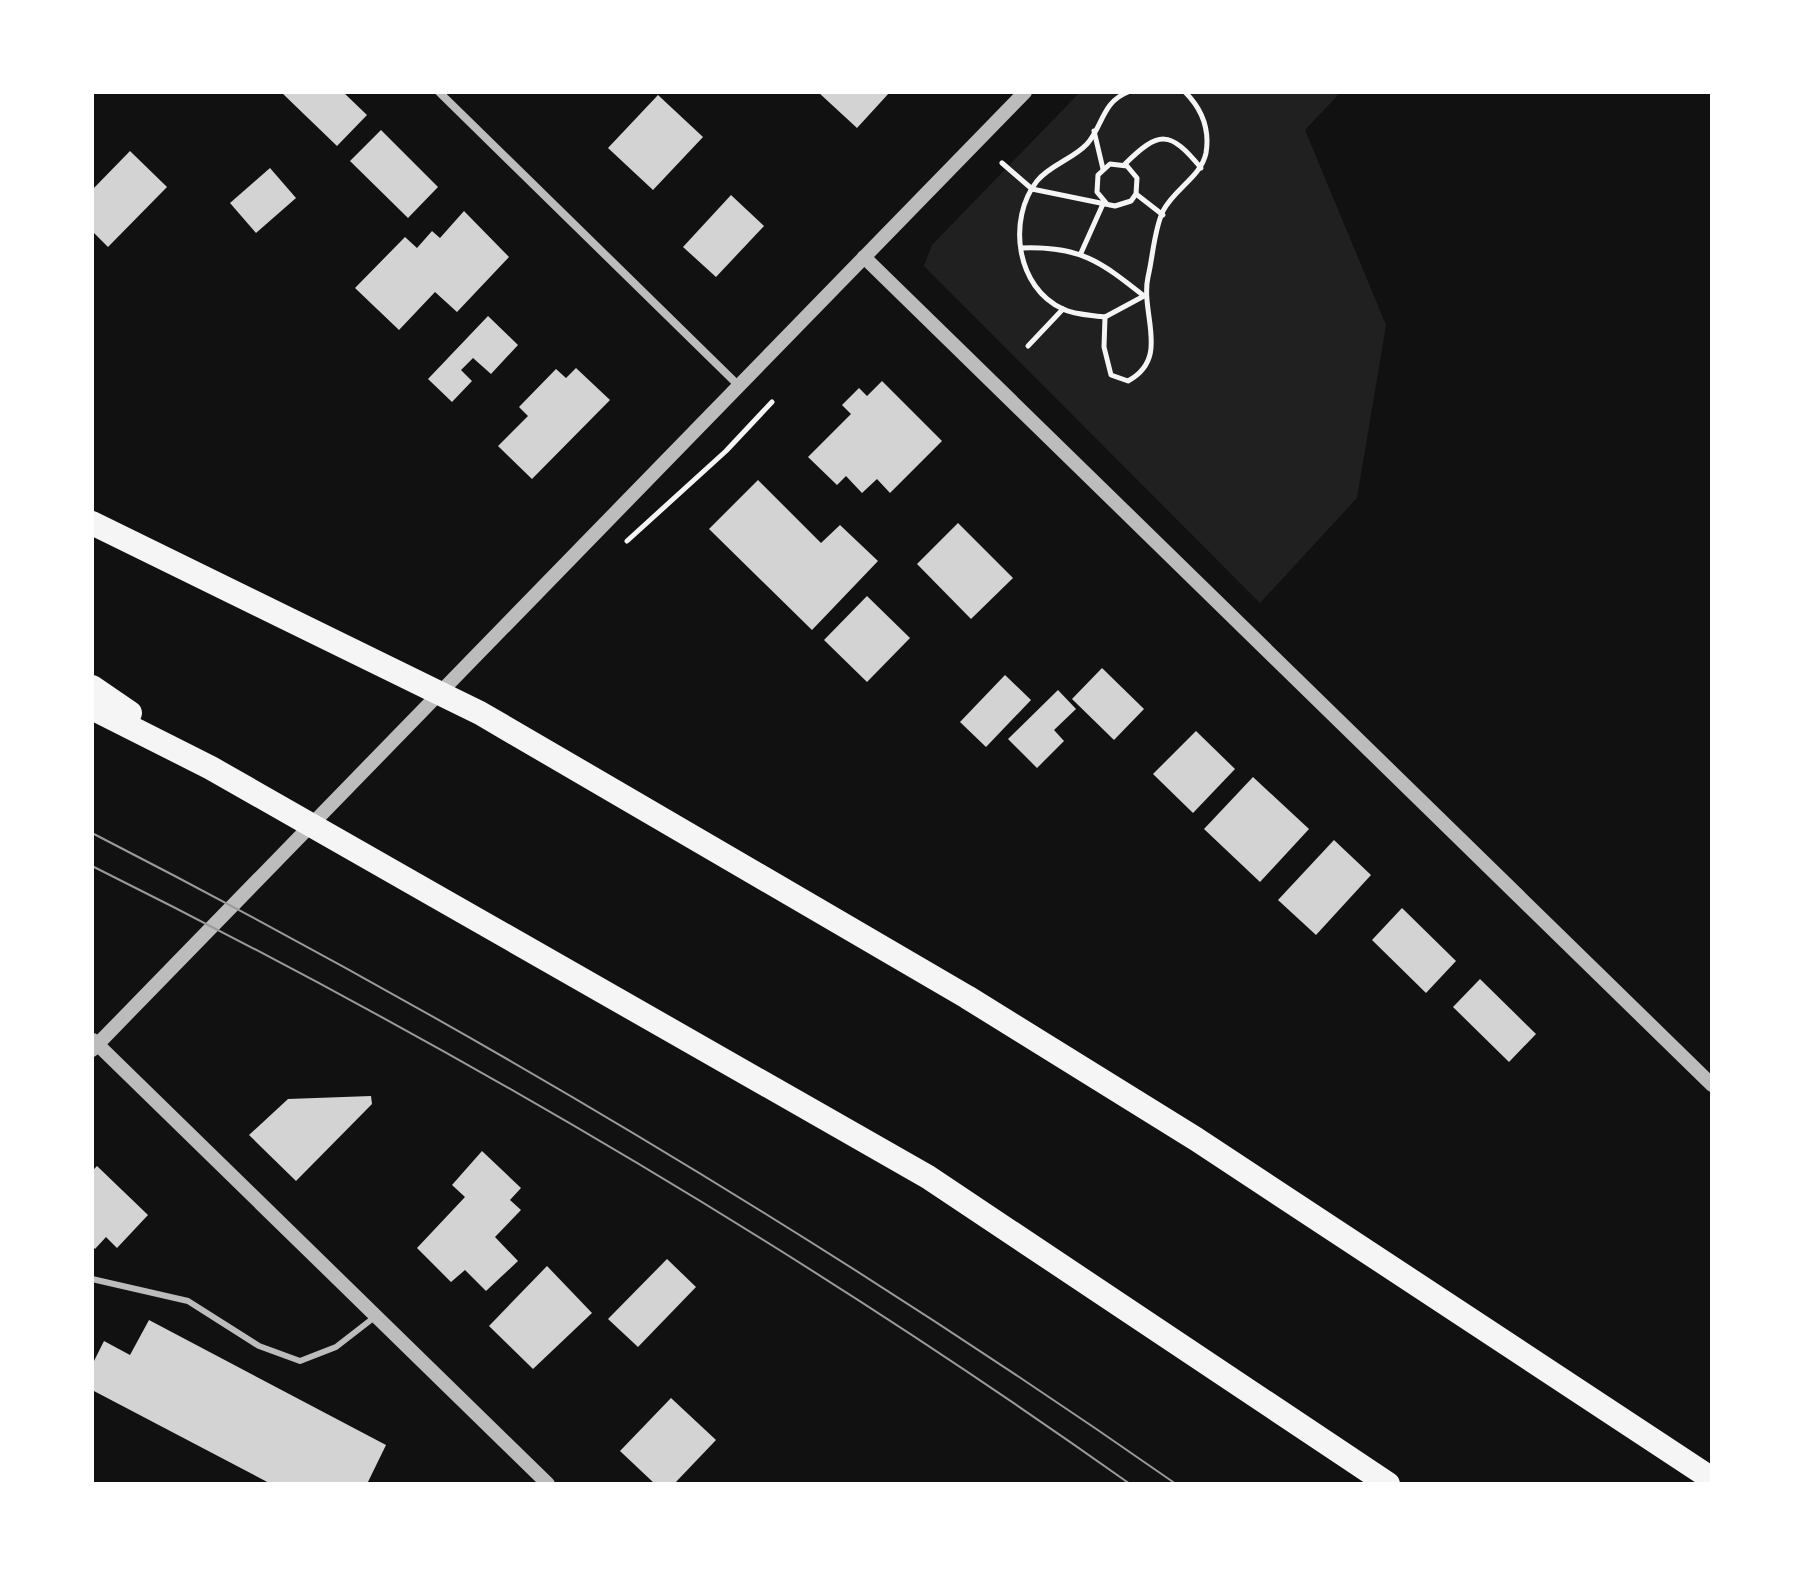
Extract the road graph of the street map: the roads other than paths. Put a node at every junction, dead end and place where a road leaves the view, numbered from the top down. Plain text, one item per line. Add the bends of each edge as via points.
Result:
1 (439, 92) edge
2 (1025, 92) edge
3 (864, 257) junction
4 (738, 385) junction
5 (92, 523) edge
6 (92, 687) edge
7 (92, 708) edge
8 (211, 768) junction
9 (94, 1044) edge
10 (1712, 1085) edge
11 (92, 1279) edge
12 (376, 1316) junction
13 (1647, 1433) junction
14 (1331, 1445) junction
15 (1712, 1471) edge
16 (1712, 1479) edge
17 (548, 1484) edge
18 (1377, 1484) edge
19 (1388, 1484) edge

1 - 4 street
2 - 3 street
3 - 4 street
3 - 10 street
4 - 9 street via 191,952
5 - 13 highway via 480,713 967,997 1209,1147
6 - 8 highway
7 - 8 highway
8 - 14 highway via 928,1177
9 - 12 street
11 - 12 lane via 188,1301 259,1346 300,1361 336,1347
12 - 17 street
13 - 15 highway
13 - 16 highway
14 - 18 highway
14 - 19 highway

